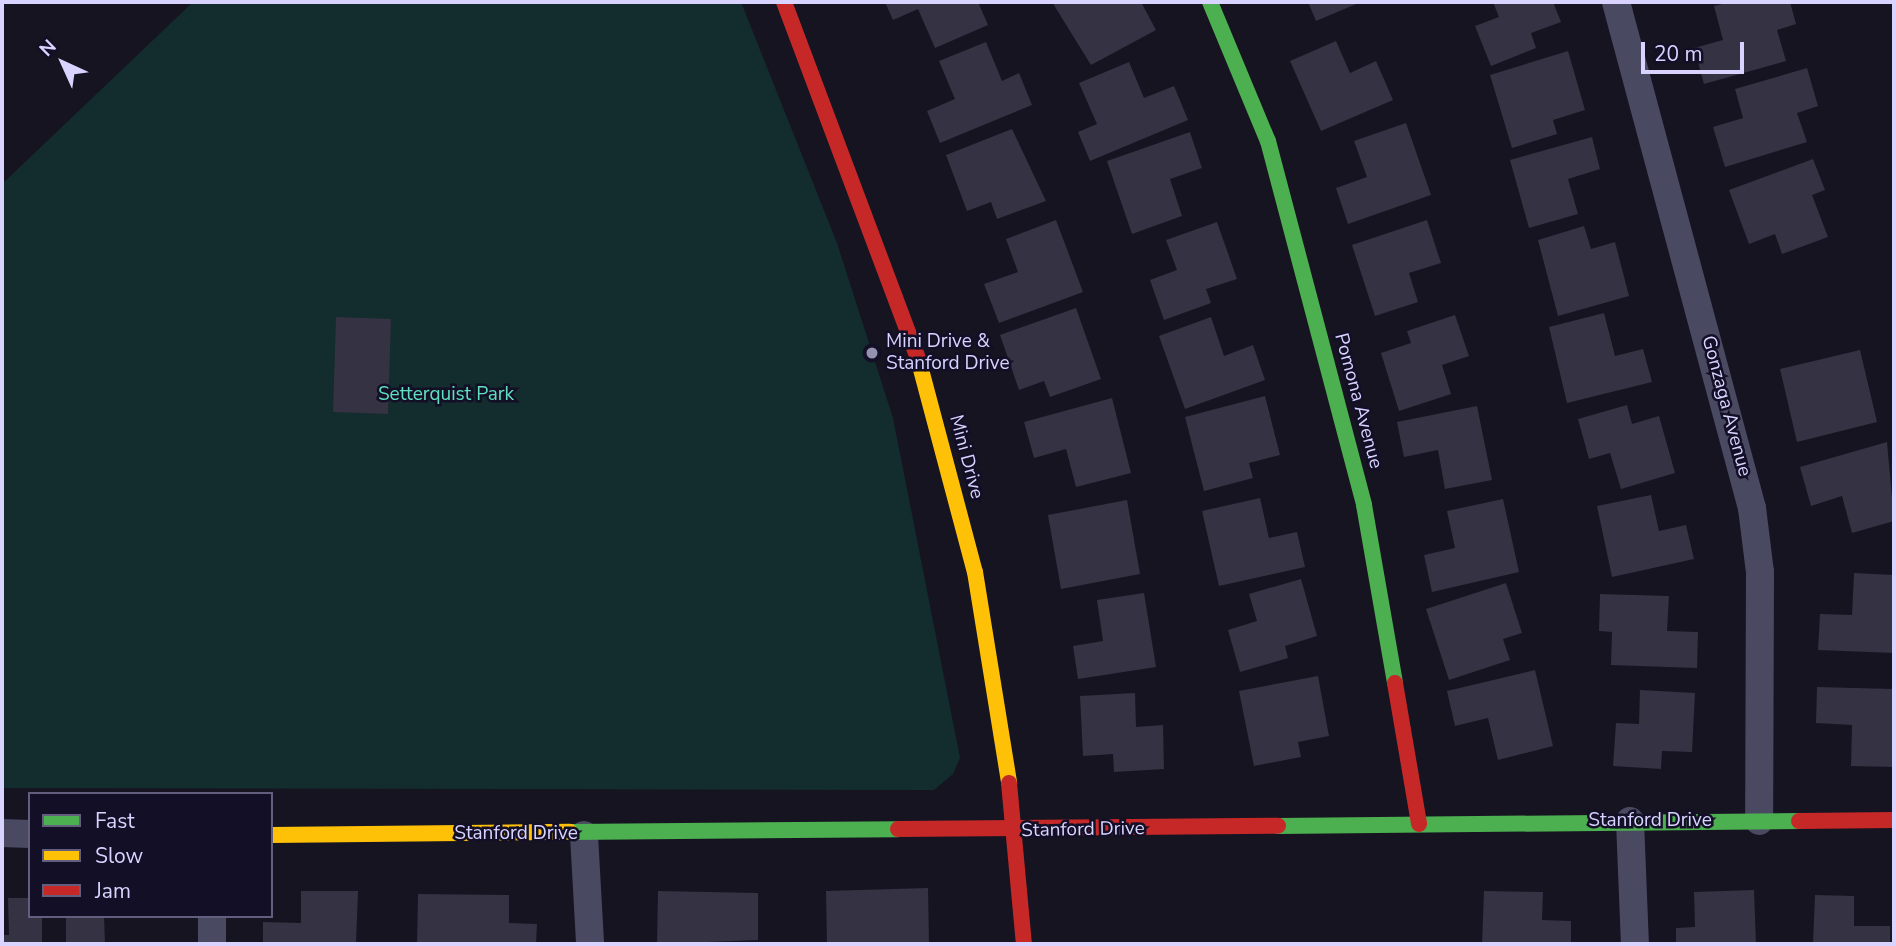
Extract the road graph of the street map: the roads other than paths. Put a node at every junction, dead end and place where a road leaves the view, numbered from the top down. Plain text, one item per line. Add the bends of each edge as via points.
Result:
1 (783, 2) edge
2 (1210, 2) edge
3 (1616, 2) edge
4 (1894, 820) edge
5 (1630, 821) junction
6 (1759, 821) junction
7 (1419, 824) junction
8 (1017, 832) junction
9 (2, 833) edge
10 (28, 834) edge
11 (273, 835) edge
12 (584, 835) junction
13 (212, 918) edge
14 (212, 944) edge
15 (590, 944) edge
16 (1024, 944) edge
17 (1634, 944) edge

1 - 8 street, Mini Drive via 909,326 975,572
2 - 7 street, Pomona Avenue via 1268,141 1364,505
3 - 6 street, Gonzaga Avenue via 1752,508 1760,572
4 - 6 street, Stanford Drive
5 - 6 street, Stanford Drive
5 - 7 street, Stanford Drive
5 - 17 street
7 - 8 street, Stanford Drive
8 - 12 street, Stanford Drive
8 - 16 street, Mini Drive
9 - 10 street
11 - 12 street, Stanford Drive
12 - 15 street
13 - 14 street

